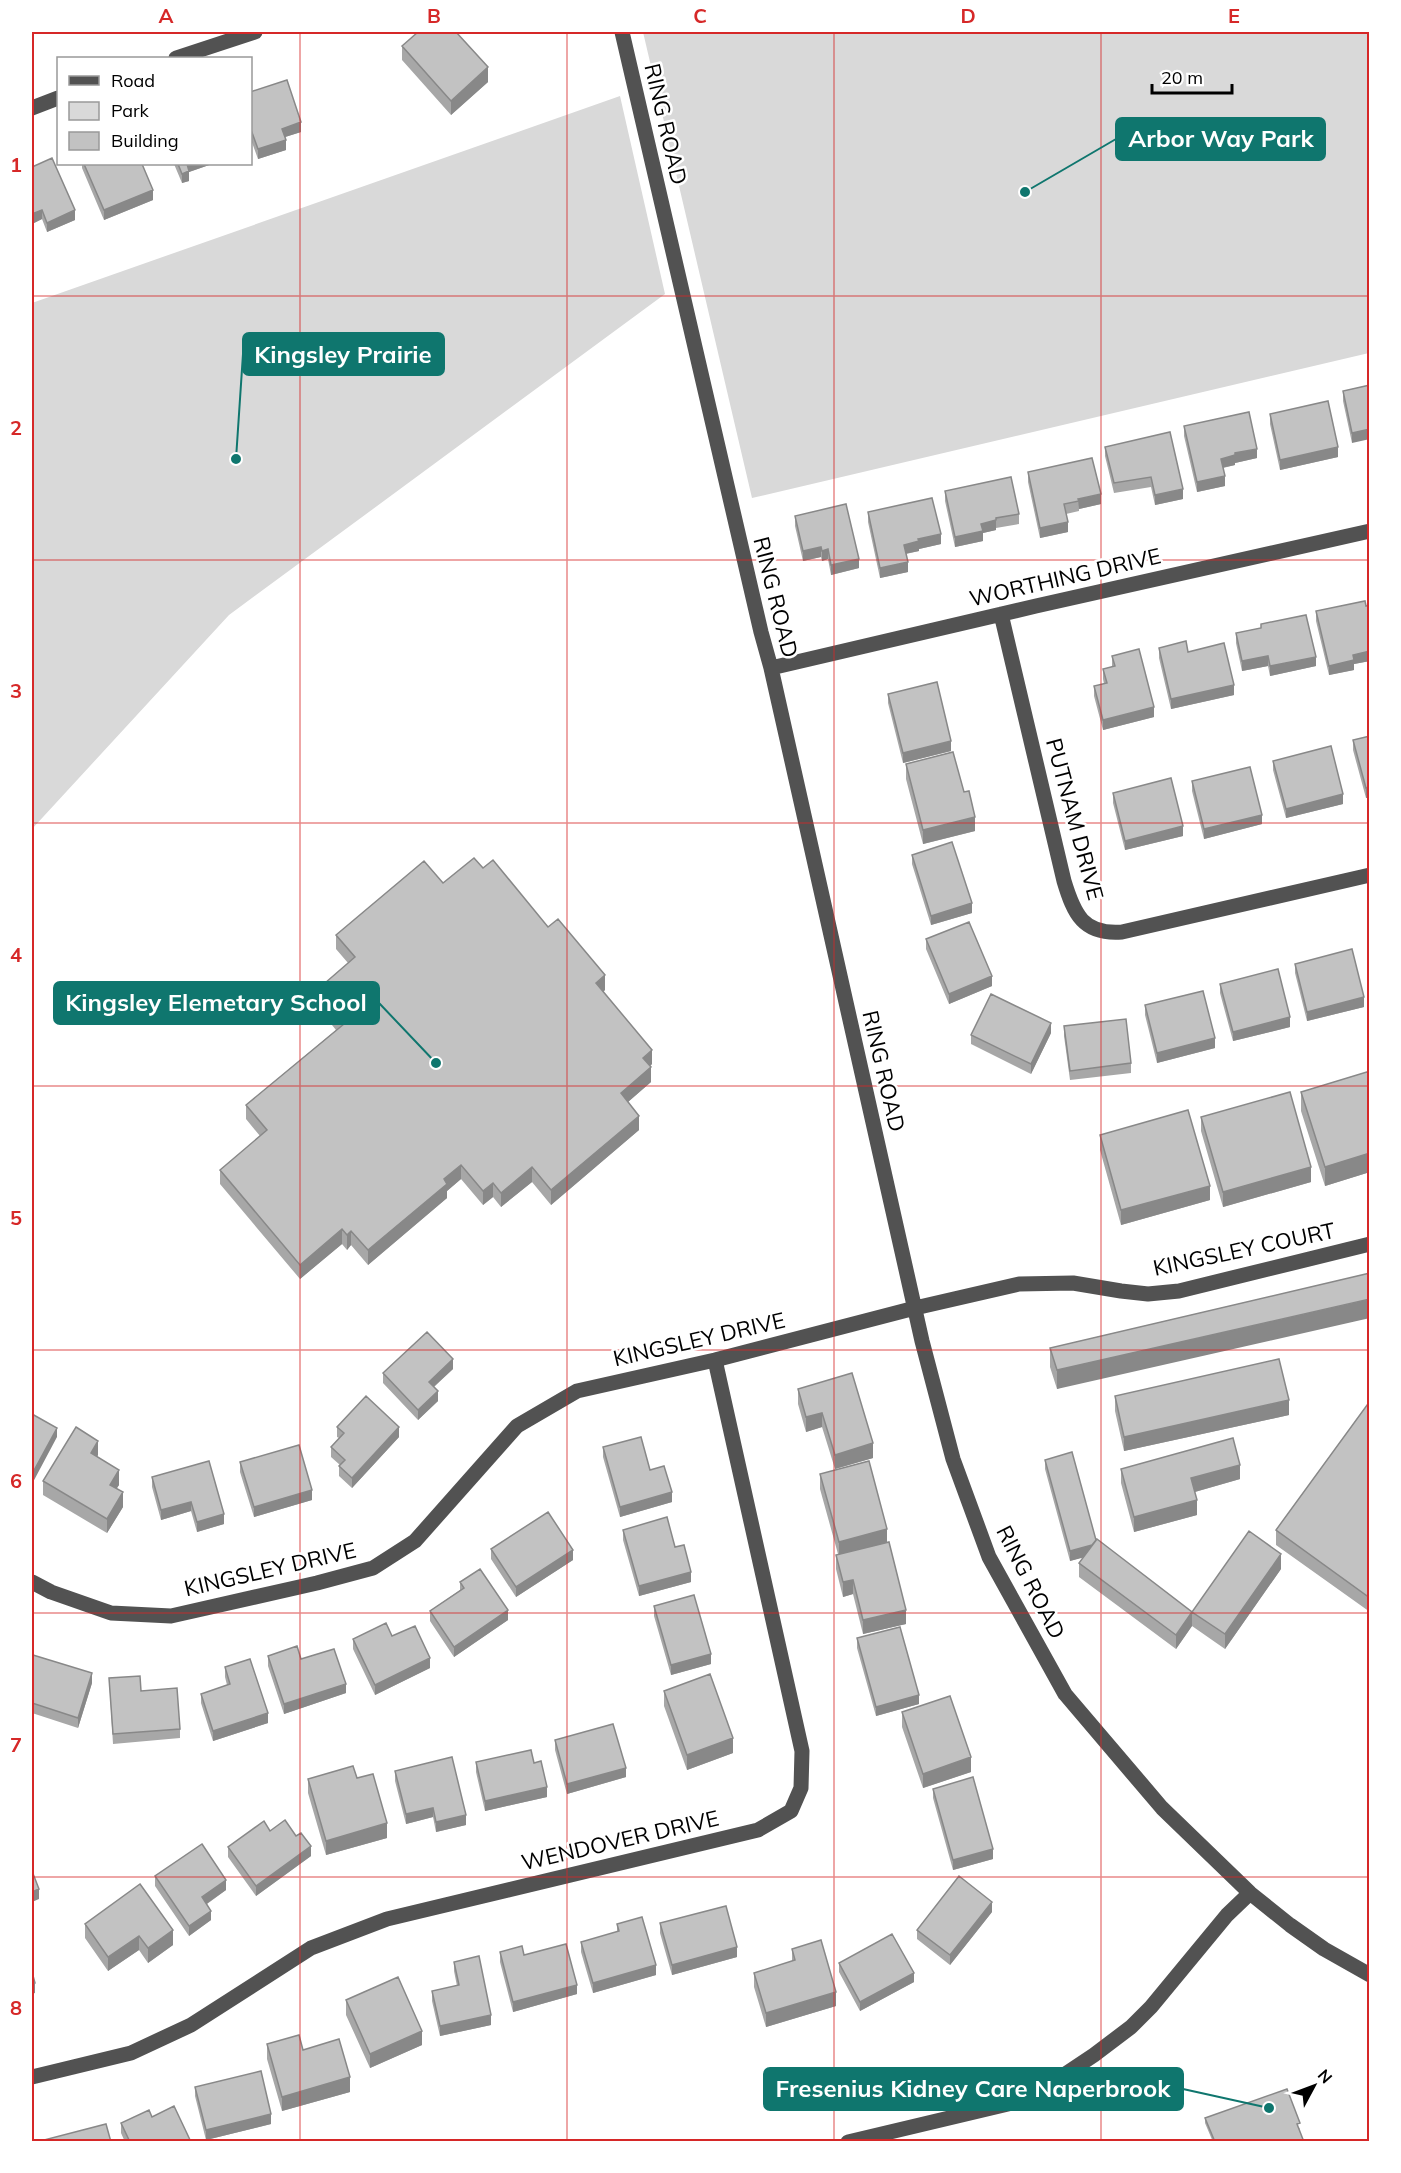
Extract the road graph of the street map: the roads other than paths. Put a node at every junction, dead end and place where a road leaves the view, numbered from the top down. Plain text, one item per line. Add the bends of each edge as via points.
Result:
1 (255, 32) edge
2 (622, 32) edge
3 (179, 57) edge
4 (57, 98) edge
5 (32, 108) edge
6 (1370, 531) edge
7 (1001, 614) junction
8 (771, 668) junction
9 (1370, 875) edge
10 (1370, 1244) edge
11 (915, 1308) junction
12 (715, 1360) junction
13 (32, 1582) edge
14 (1250, 1893) junction
15 (1370, 1975) edge
16 (32, 2078) edge
17 (848, 2142) edge

1 - 3 street
2 - 8 street, RING ROAD
4 - 5 street
6 - 7 street, WORTHING DRIVE
7 - 8 street, WORTHING DRIVE
7 - 9 street, PUTNAM DRIVE via 1064,881 1072,908 1082,921 1110,933 1122,932
8 - 11 street, RING ROAD
10 - 11 street, KINGSLEY COURT via 1179,1291 1148,1294 1039,1282
11 - 12 street, KINGSLEY DRIVE
11 - 14 street, RING ROAD via 953,1460 989,1557 1065,1694 1162,1808
12 - 13 street, KINGSLEY DRIVE via 577,1390 517,1426 415,1541 373,1568 171,1616 111,1613
12 - 16 street, WENDOVER DRIVE via 802,1751 801,1788 791,1811 758,1830 387,1919 311,1948 191,2025 131,2053
14 - 15 street, RING ROAD via 1324,1949
14 - 17 street via 1131,2027 1061,2076 1008,2104

